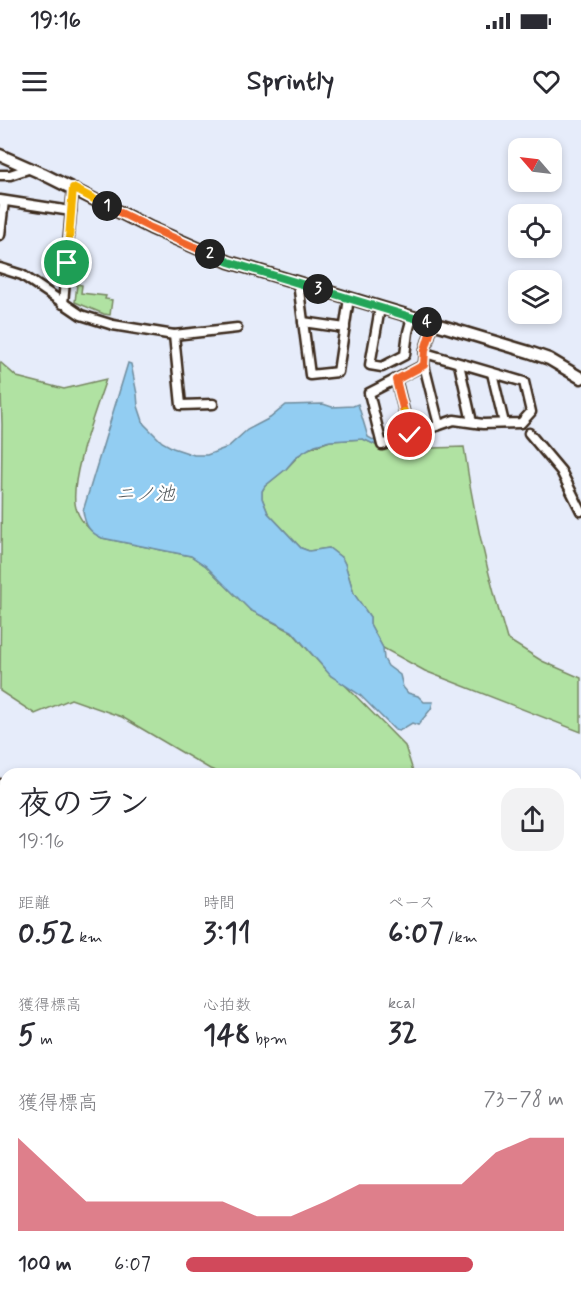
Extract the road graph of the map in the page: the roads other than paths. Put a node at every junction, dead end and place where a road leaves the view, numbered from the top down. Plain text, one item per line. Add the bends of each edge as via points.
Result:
1 (0, 155) edge
2 (30, 168) junction
3 (0, 175) edge
4 (73, 188) junction
5 (2, 201) edge
6 (71, 211) junction
7 (0, 235) edge
8 (0, 268) edge
9 (298, 283) junction
10 (349, 298) junction
11 (63, 304) junction
12 (380, 308) junction
13 (412, 318) junction
14 (303, 322) junction
15 (433, 324) junction
16 (237, 328) dead end
17 (345, 328) junction
18 (174, 335) junction
19 (425, 353) junction
20 (459, 364) junction
21 (424, 365) junction
22 (492, 373) junction
23 (581, 378) edge
24 (396, 380) junction
25 (213, 404) dead end
26 (472, 422) junction
27 (504, 423) junction
28 (439, 425) junction
29 (529, 433) dead end
30 (410, 435) junction
31 (581, 511) edge

1 - 2 main road
2 - 3 street
2 - 4 main road
4 - 6 street
4 - 9 main road via 223,260
5 - 6 street
5 - 7 street
6 - 11 street
8 - 11 street via 22,275
9 - 10 main road
9 - 14 street
10 - 12 main road
10 - 17 street
11 - 18 street via 81,315 113,325
12 - 13 main road
12 - 13 street via 370,365 382,367 405,355
13 - 15 main road
14 - 17 street
14 - 17 street via 310,375 338,372
15 - 19 street
15 - 23 main road via 549,359
16 - 18 street
18 - 25 street via 181,405
19 - 20 street
19 - 21 street
20 - 22 street
20 - 26 street
21 - 24 street
21 - 28 street
22 - 27 street
22 - 27 street via 524,382 531,411 521,423
24 - 30 street
24 - 30 street via 369,393 382,445
26 - 27 street
26 - 28 street via 454,420
28 - 30 street
29 - 31 street via 561,471

